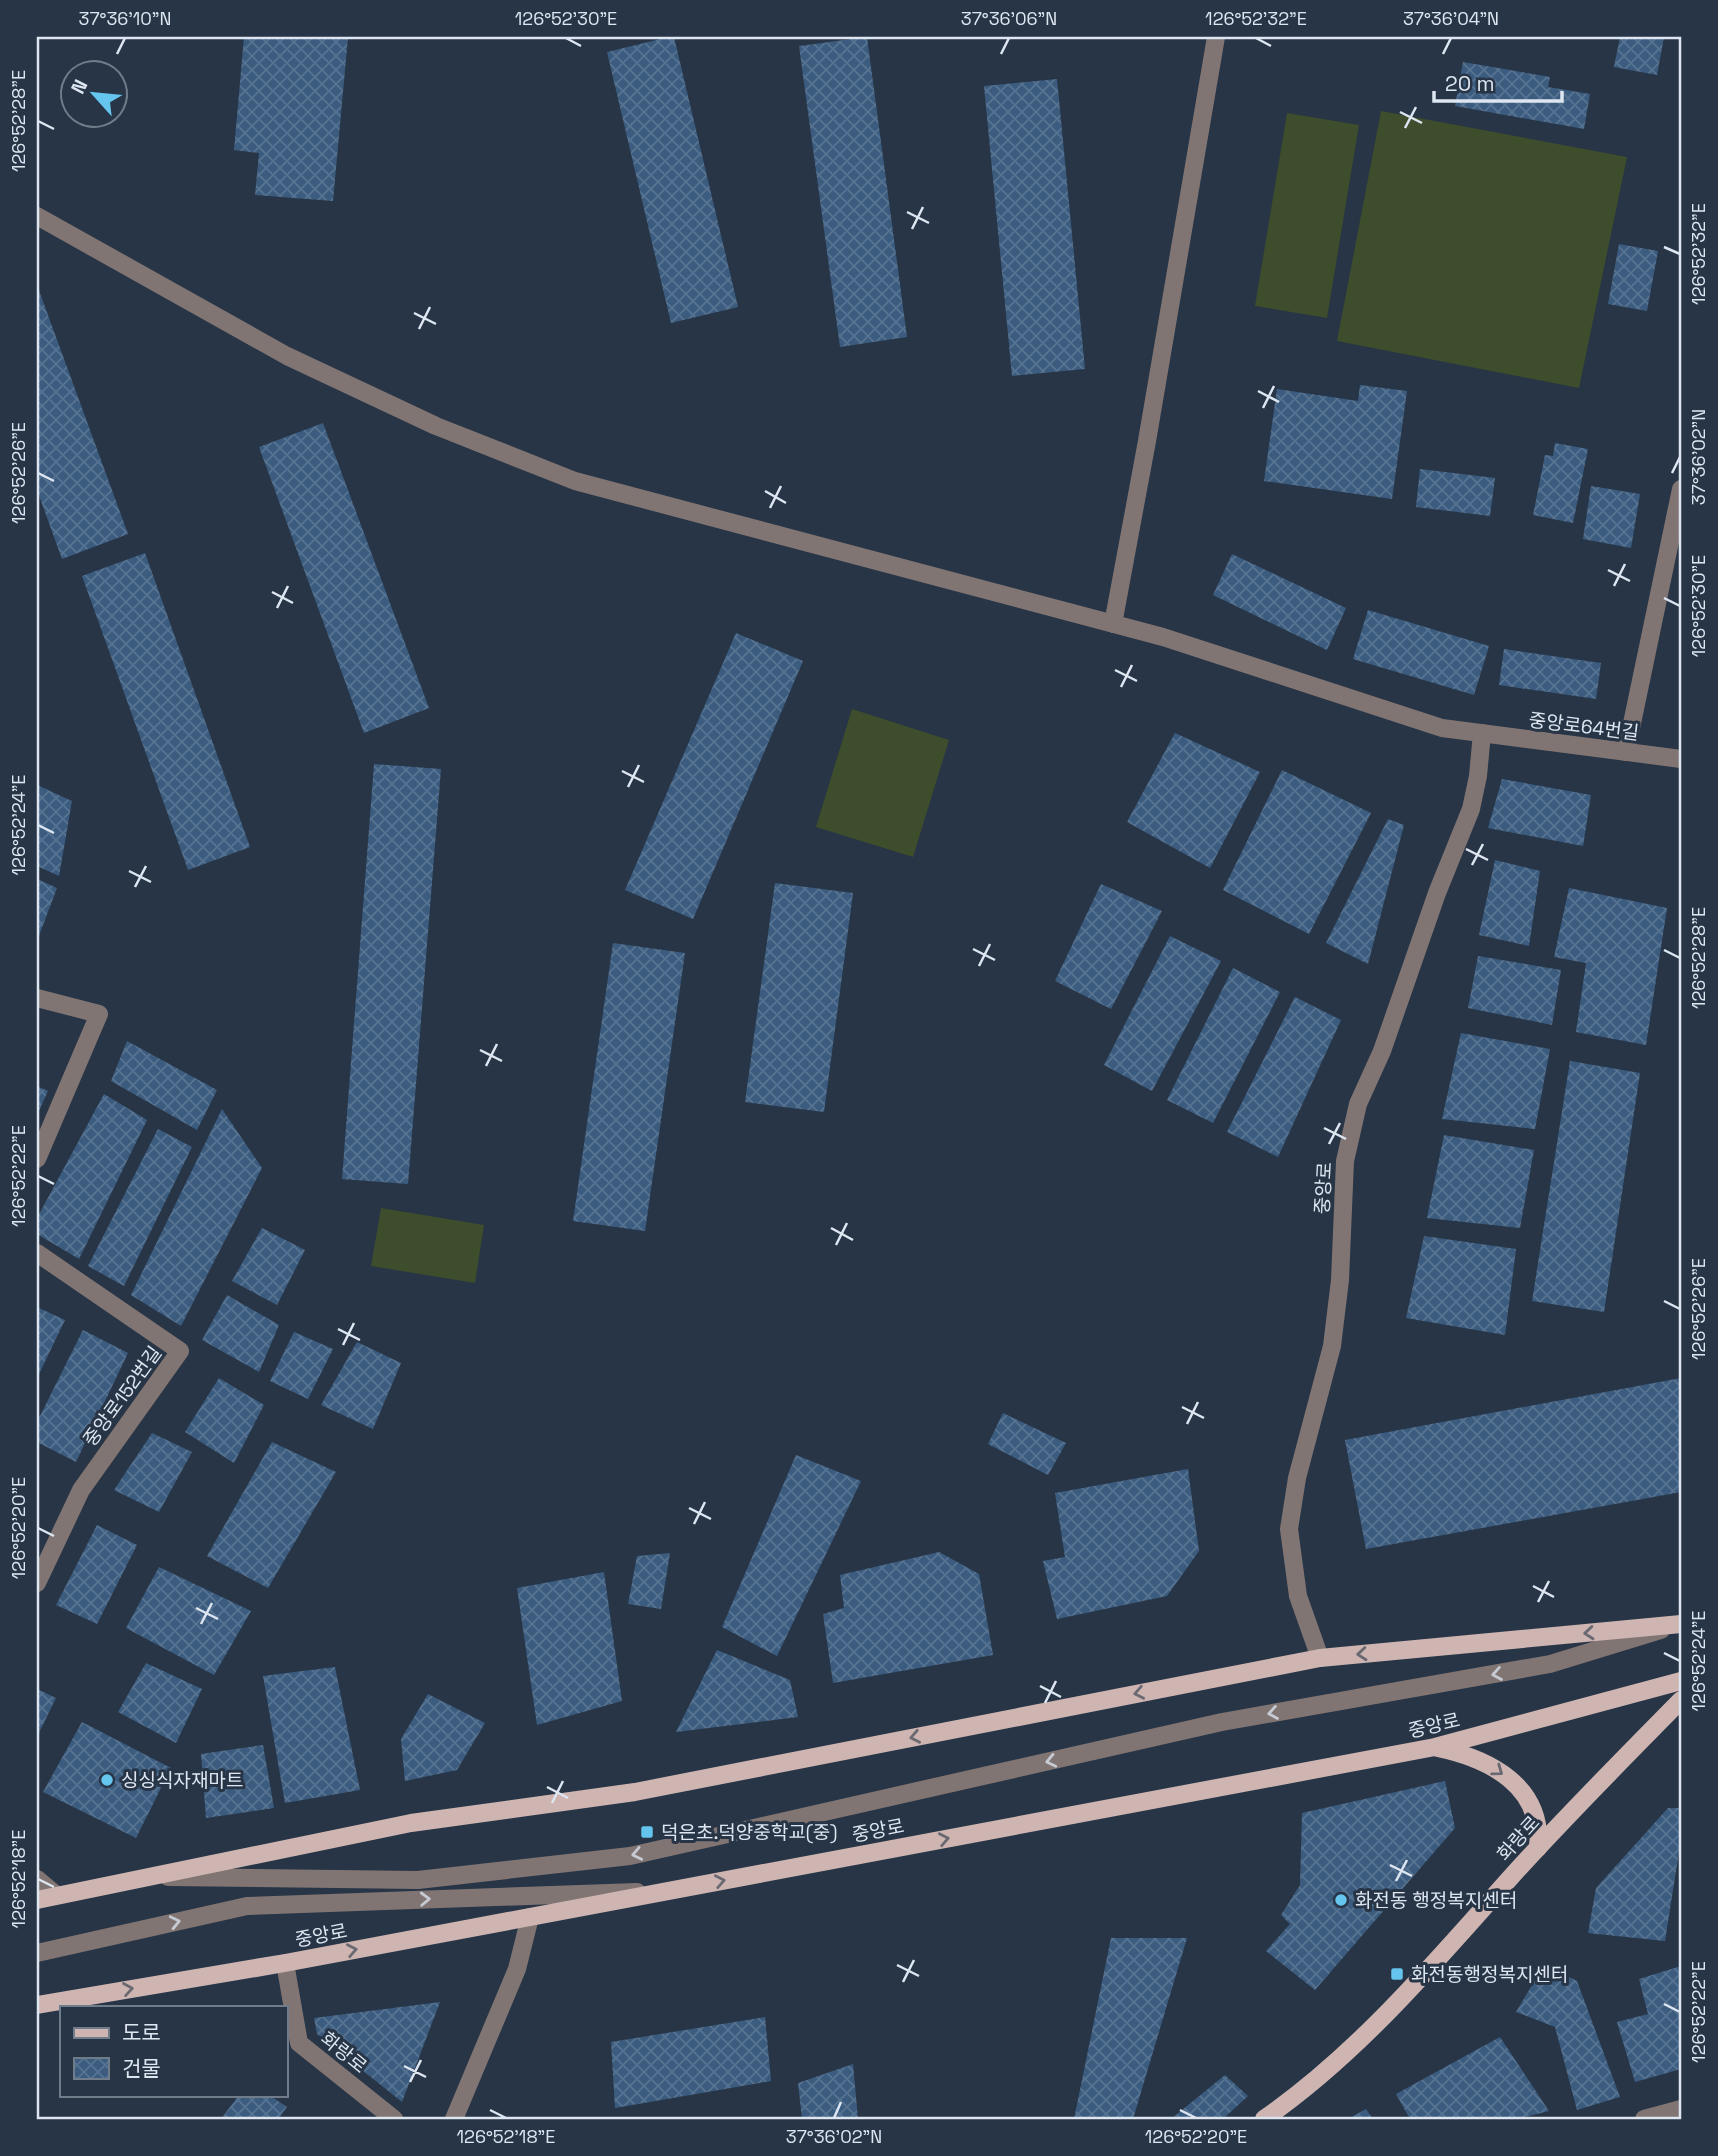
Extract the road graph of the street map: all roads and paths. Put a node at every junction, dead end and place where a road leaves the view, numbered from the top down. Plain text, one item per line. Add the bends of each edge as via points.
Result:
1 (1216, 37) edge
2 (37, 216) edge
3 (1681, 489) edge
4 (1113, 624) junction
5 (1482, 733) junction
6 (1626, 752) junction
7 (1681, 760) edge
8 (37, 998) edge
9 (37, 1159) edge
10 (37, 1253) edge
11 (37, 1583) edge
12 (1681, 1624) edge
13 (1320, 1658) junction
14 (1681, 1681) edge
15 (1681, 1700) edge
16 (1434, 1748) junction
17 (1538, 1848) junction
18 (145, 1877) junction
19 (37, 1879) edge
20 (671, 1890) junction
21 (56, 1895) junction
22 (37, 1900) edge
23 (530, 1917) junction
24 (37, 1953) edge
25 (285, 1963) junction
26 (37, 2005) edge
27 (1681, 2109) edge
28 (394, 2119) edge
29 (454, 2119) edge
30 (1264, 2119) edge
31 (1644, 2119) edge

1 - 4 street
2 - 4 street, 중앙로64번길 via 287,356 523,462 677,510
3 - 6 street
4 - 5 street, 중앙로64번길 via 1442,728
5 - 6 street, 중앙로64번길
5 - 13 street, 중앙로 via 1471,808 1359,1104 1345,1161 1332,1346 1291,1502 1289,1528 1298,1596
6 - 7 street, 중앙로64번길
8 - 9 street via 99,1014
10 - 11 street, 중앙로152번길 via 180,1351 80,1490
12 -> 13 main road
12 -> 18 street via 1550,1664 1222,1722 630,1856 418,1880
13 -> 18 main road via 635,1792 411,1823
14 - 16 main road, 중앙로
15 - 17 main road, 화랑로
16 -> 17 main road via 1475,1757 1521,1791 1536,1818
20 -> 16 main road, 중앙로
17 - 30 main road, 화랑로 via 1384,2018
18 - 21 main road
19 - 21 street
20 - 23 main road, 중앙로
24 -> 20 street via 247,1906
21 - 22 main road
25 -> 23 main road, 중앙로
23 - 29 street via 517,1969
26 -> 25 main road, 중앙로
25 - 28 street, 화랑로 via 299,2043
27 - 31 street

